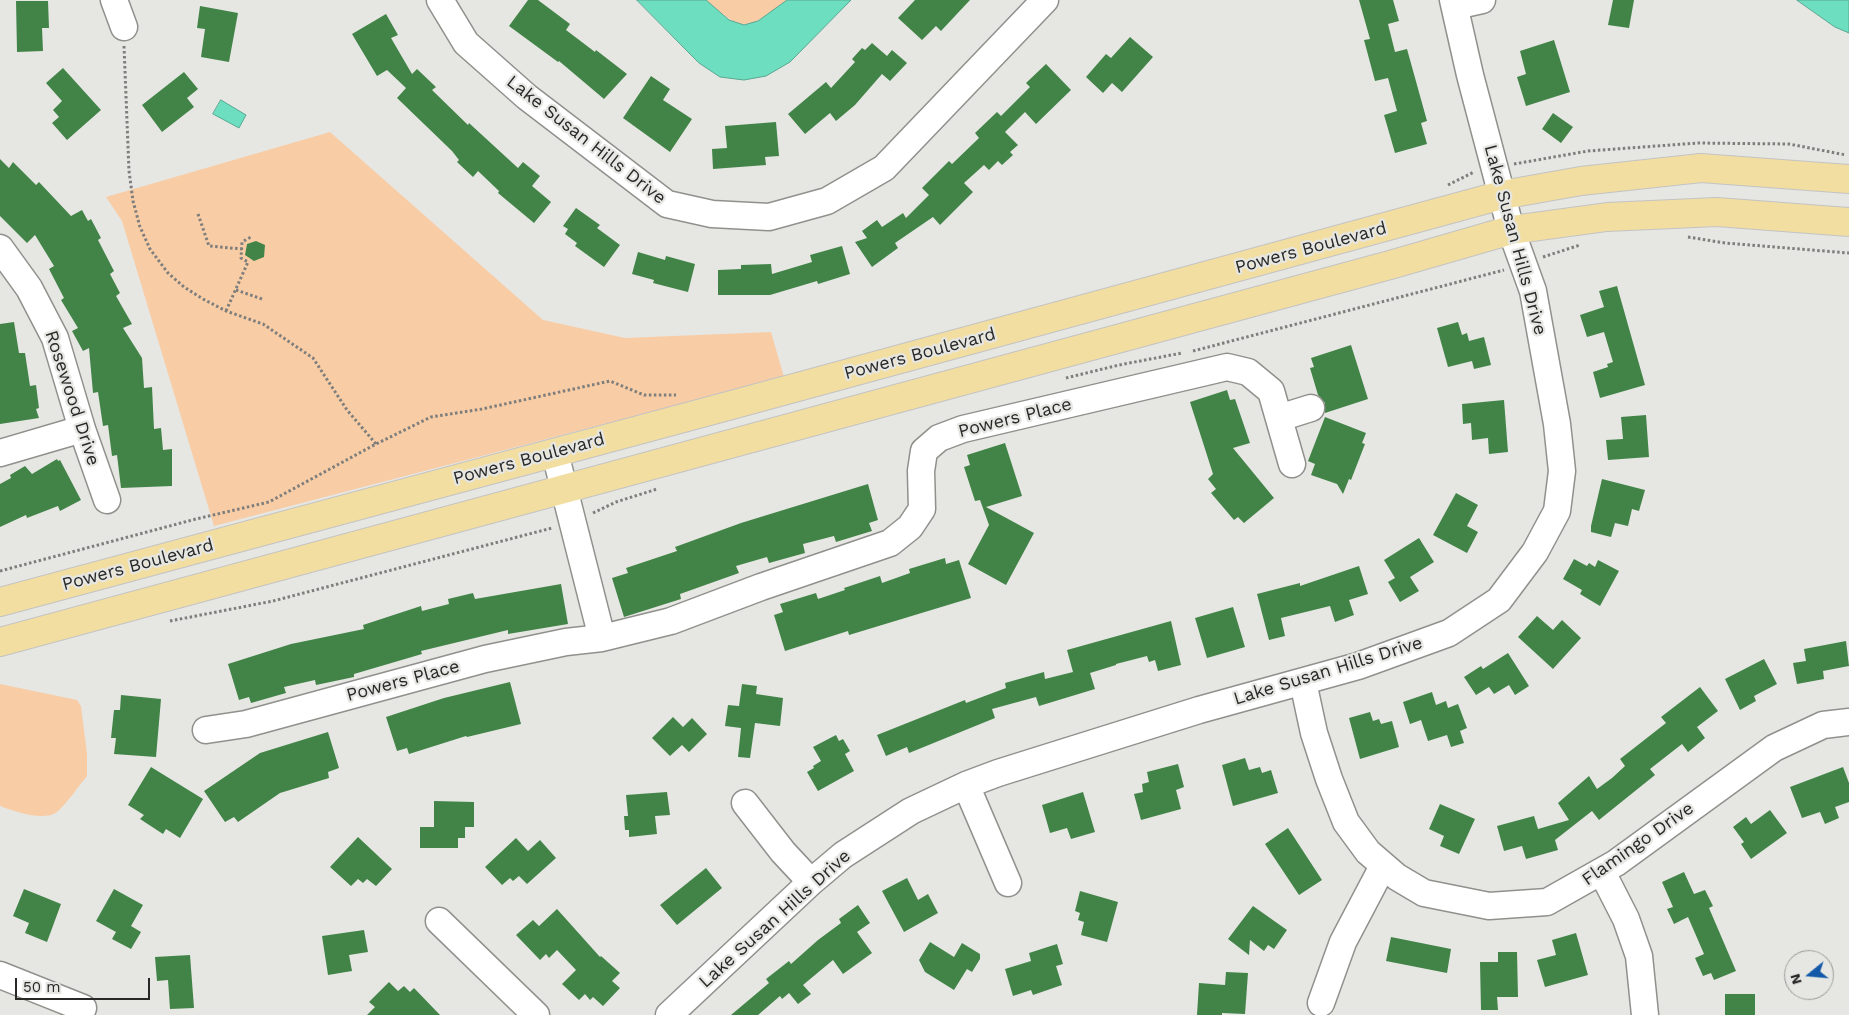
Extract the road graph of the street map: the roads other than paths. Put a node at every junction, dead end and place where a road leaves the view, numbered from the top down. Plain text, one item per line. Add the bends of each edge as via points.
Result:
1 (114, 0) edge
2 (440, 0) edge
3 (1045, 0) edge
4 (1482, 0) edge
5 (1454, 3) edge
6 (124, 27) road end
7 (1849, 179) edge
8 (1502, 195) junction
9 (1849, 222) edge
10 (1512, 230) junction
11 (0, 248) edge
12 (1311, 408) dead end
13 (1279, 418) junction
14 (82, 429) junction
15 (555, 452) junction
16 (0, 453) edge
17 (1292, 464) dead end
18 (565, 488) junction
19 (107, 500) dead end
20 (0, 602) edge
21 (602, 638) junction
22 (0, 642) edge
23 (1304, 682) junction
24 (1849, 722) edge
25 (206, 730) dead end
26 (966, 785) junction
27 (745, 804) dead end
28 (1383, 866) junction
29 (1602, 872) junction
30 (811, 882) junction
31 (1008, 883) dead end
32 (439, 921) dead end
33 (0, 975) edge
34 (1321, 1003) dead end
35 (83, 1008) dead end
36 (536, 1015) edge
37 (670, 1015) edge
38 (1645, 1015) edge

1 - 6 street
2 - 3 street, Lake Susan Hills Drive via 466,43 527,97 668,204 712,214 769,217 827,201 884,168
4 - 5 street
5 - 8 street, Lake Susan Hills Drive
7 - 8 main road, Powers Boulevard via 1701,168 1581,181
8 - 10 street, Lake Susan Hills Drive
8 - 15 main road, Powers Boulevard
9 - 10 main road, Powers Boulevard via 1716,212 1607,217
10 - 18 main road, Powers Boulevard
10 - 23 street, Lake Susan Hills Drive via 1533,291 1558,424 1562,471 1557,511 1536,552 1499,600 1449,634
11 - 14 street, Rosewood Drive via 29,288 55,338
12 - 13 street
13 - 17 street, Powers Place
13 - 21 street, Powers Place via 1271,391 1248,372 1227,367 963,428 939,438 924,451 922,509 910,527 890,543 671,621
14 - 16 street
14 - 19 street, Rosewood Drive
15 - 18 street
15 - 20 main road, Powers Boulevard
18 - 21 street
18 - 22 main road, Powers Boulevard
21 - 25 street, Powers Place via 485,659 246,724
23 - 26 street, Lake Susan Hills Drive via 1199,710
23 - 28 street, Flamingo Drive via 1314,733 1346,822
24 - 29 street, Flamingo Drive via 1824,726 1774,748
26 - 30 street, Lake Susan Hills Drive via 911,811 844,855
26 - 31 street
27 - 30 street
28 - 29 street, Flamingo Drive via 1424,893 1489,906 1547,902
28 - 34 street via 1342,942
29 - 38 street via 1626,920 1639,956
30 - 37 street, Lake Susan Hills Drive
32 - 36 street
33 - 35 street

